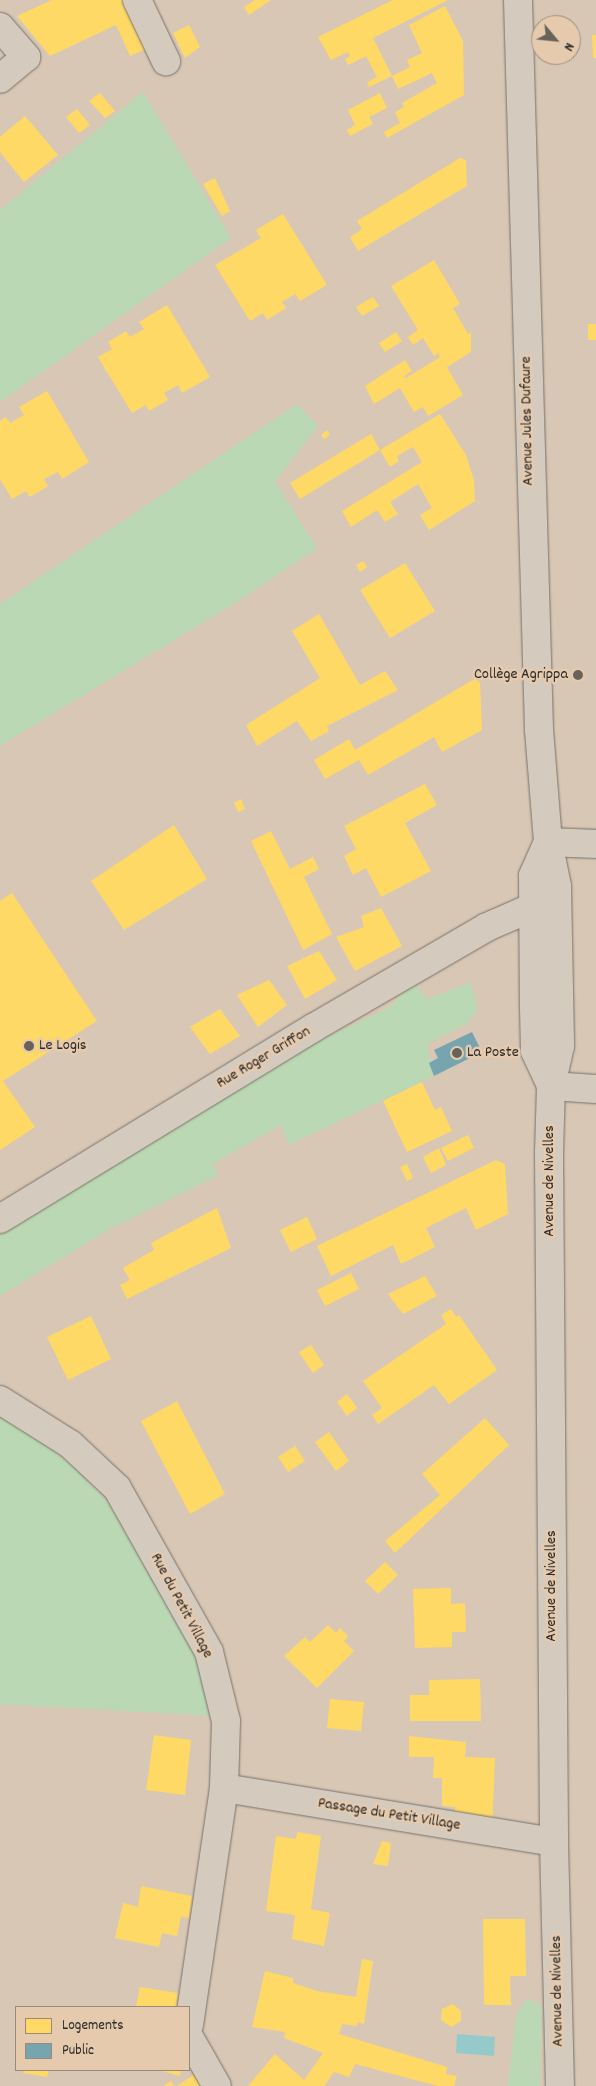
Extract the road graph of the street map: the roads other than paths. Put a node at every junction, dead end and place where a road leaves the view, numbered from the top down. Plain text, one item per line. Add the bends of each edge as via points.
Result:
1 (137, 0) edge
2 (518, 0) edge
3 (0, 27) edge
4 (166, 61) dead end
5 (0, 79) edge
6 (548, 842) junction
7 (596, 844) edge
8 (533, 907) junction
9 (551, 1086) junction
10 (596, 1090) edge
11 (0, 1219) edge
12 (0, 1400) edge
13 (224, 1788) junction
14 (554, 1842) junction
15 (190, 2017) edge
16 (190, 2039) edge
17 (217, 2086) edge
18 (560, 2086) edge

1 - 4 main road
2 - 6 main road, Avenue Jules Dufaure via 531,534
3 - 5 main road via 26,58
6 - 7 main road
6 - 8 main road, Avenue de Nivelles via 533,876
6 - 9 main road, Avenue de Nivelles via 557,886 560,1046
8 - 9 main road, Avenue de Nivelles via 535,1051
8 - 11 main road, Rue Roger Griffon via 487,927 313,1028
9 - 10 main road
9 - 14 main road, Avenue de Nivelles
12 - 13 main road, Rue du Petit Village via 70,1444 117,1488 209,1652 226,1721
13 - 14 main road, Passage du Petit Village
13 - 15 main road, Rue du Petit Village
14 - 18 main road, Avenue de Nivelles
16 - 17 main road

